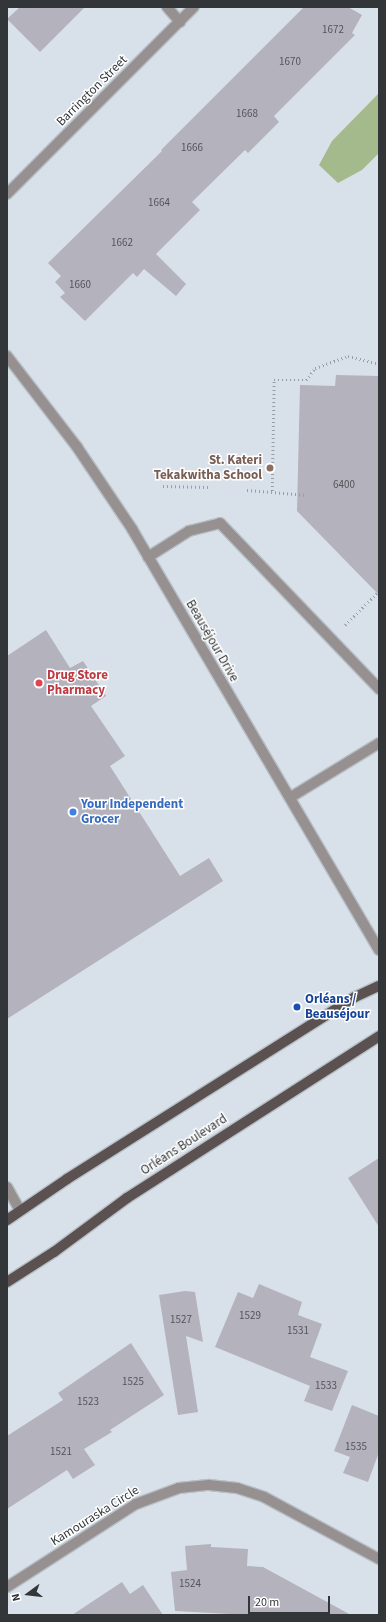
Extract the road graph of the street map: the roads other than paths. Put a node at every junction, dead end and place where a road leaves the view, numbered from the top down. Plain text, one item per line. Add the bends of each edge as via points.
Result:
1 (167, 7) edge
2 (194, 7) edge
3 (180, 22) junction
4 (7, 194) edge
5 (7, 356) edge
6 (148, 556) junction
7 (379, 689) edge
8 (379, 743) edge
9 (291, 797) junction
10 (379, 950) edge
11 (379, 986) edge
12 (379, 1036) edge
13 (7, 1187) edge
14 (20, 1210) junction
15 (7, 1220) edge
16 (7, 1282) edge
17 (379, 1559) edge
18 (7, 1587) edge

1 - 3 street
2 - 3 street, Barrington Street
3 - 4 street, Barrington Street
5 - 6 street, Beauséjour Drive via 77,447
6 - 7 street via 189,531 220,523
6 - 9 street, Beauséjour Drive
8 - 9 street
9 - 10 street, Beauséjour Drive
11 - 14 main road via 355,997
12 - 16 main road, Orléans Boulevard via 147,1185 54,1252
13 - 14 street
14 - 15 main road
17 - 18 street, Kamouraska Circle via 264,1497 237,1488 209,1485 178,1488 136,1504

